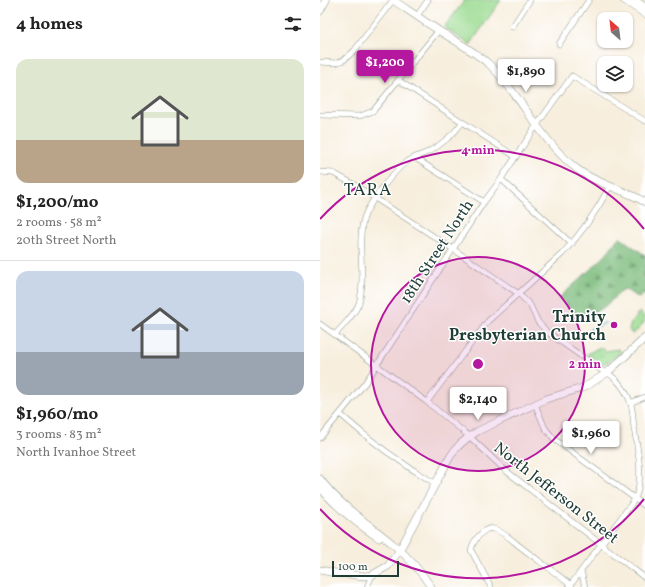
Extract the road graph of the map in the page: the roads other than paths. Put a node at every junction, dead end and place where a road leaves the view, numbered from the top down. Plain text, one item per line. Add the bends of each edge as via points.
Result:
1 (393, 0) edge
2 (428, 0) edge
3 (530, 0) edge
4 (589, 0) edge
5 (624, 0) edge
6 (635, 0) edge
7 (645, 7) edge
8 (645, 14) edge
9 (417, 16) junction
10 (512, 27) dead end
11 (439, 30) junction
12 (559, 44) dead end
13 (320, 62) edge
14 (398, 80) junction
15 (320, 115) edge
16 (645, 121) edge
17 (462, 123) junction
18 (536, 126) junction
19 (516, 157) junction
20 (415, 158) junction
21 (320, 172) edge
22 (501, 179) junction
23 (610, 186) junction
24 (375, 199) junction
25 (484, 202) junction
26 (645, 202) edge
27 (572, 244) junction
28 (453, 249) junction
29 (519, 294) junction
30 (320, 324) edge
31 (335, 335) junction
32 (645, 338) edge
33 (376, 366) junction
34 (608, 372) junction
35 (645, 397) edge
36 (427, 402) junction
37 (630, 403) junction
38 (535, 404) junction
39 (340, 414) junction
40 (469, 436) junction
41 (320, 438) edge
42 (320, 479) edge
43 (436, 484) junction
44 (320, 488) edge
45 (635, 499) junction
46 (645, 506) edge
47 (601, 543) junction
48 (400, 551) junction
49 (320, 570) edge
50 (581, 571) junction
51 (372, 575) junction
52 (645, 578) edge
53 (571, 586) edge
54 (367, 587) edge
55 (431, 587) edge
56 (491, 587) edge
57 (585, 587) edge

1 - 9 street
1 - 13 street via 354,51 344,60 336,63
2 - 9 street
3 - 10 street
4 - 12 street
5 - 8 street
6 - 7 street
9 - 11 street
11 - 14 street
11 - 18 street via 489,64 519,100
14 - 15 street via 380,104 367,114
14 - 17 street
16 - 18 street, 18th Street North via 572,76
17 - 19 street
17 - 20 street via 440,144
18 - 19 street, 18th Street North
18 - 23 street via 563,158 578,170
19 - 22 street, 18th Street North
20 - 24 street via 403,164
20 - 25 street
21 - 24 street via 333,173
22 - 25 street, 18th Street North
22 - 27 street
23 - 26 street
23 - 27 street
24 - 28 street
24 - 31 street via 365,215 362,228 361,290 358,304
25 - 28 street, 18th Street North
27 - 29 street
28 - 29 street
28 - 33 street, 18th Street North
29 - 34 street via 530,304 538,322 547,332 598,368
29 - 36 street via 488,321
30 - 31 street, North Jefferson Street
31 - 33 street, North Jefferson Street
32 - 34 street
33 - 36 street, North Jefferson Street
33 - 39 street, 18th Street North
34 - 37 street via 619,382
34 - 38 street via 582,388
35 - 37 street
36 - 40 street, North Jefferson Street
37 - 45 street via 640,471
38 - 40 street
38 - 45 street via 545,428 554,439
39 - 41 street, 18th Street North
39 - 43 street via 358,431 405,466
40 - 43 street via 454,450
40 - 47 street, North Jefferson Street via 505,470
42 - 48 street via 346,506
43 - 48 street
44 - 48 street via 362,526
45 - 46 street
45 - 47 street
47 - 50 street
47 - 52 street, North Jefferson Street
48 - 51 street via 388,566
48 - 55 street
49 - 51 street via 359,576
50 - 53 street
50 - 57 street
51 - 54 street
53 - 56 street via 493,528 482,532 472,543 471,550

